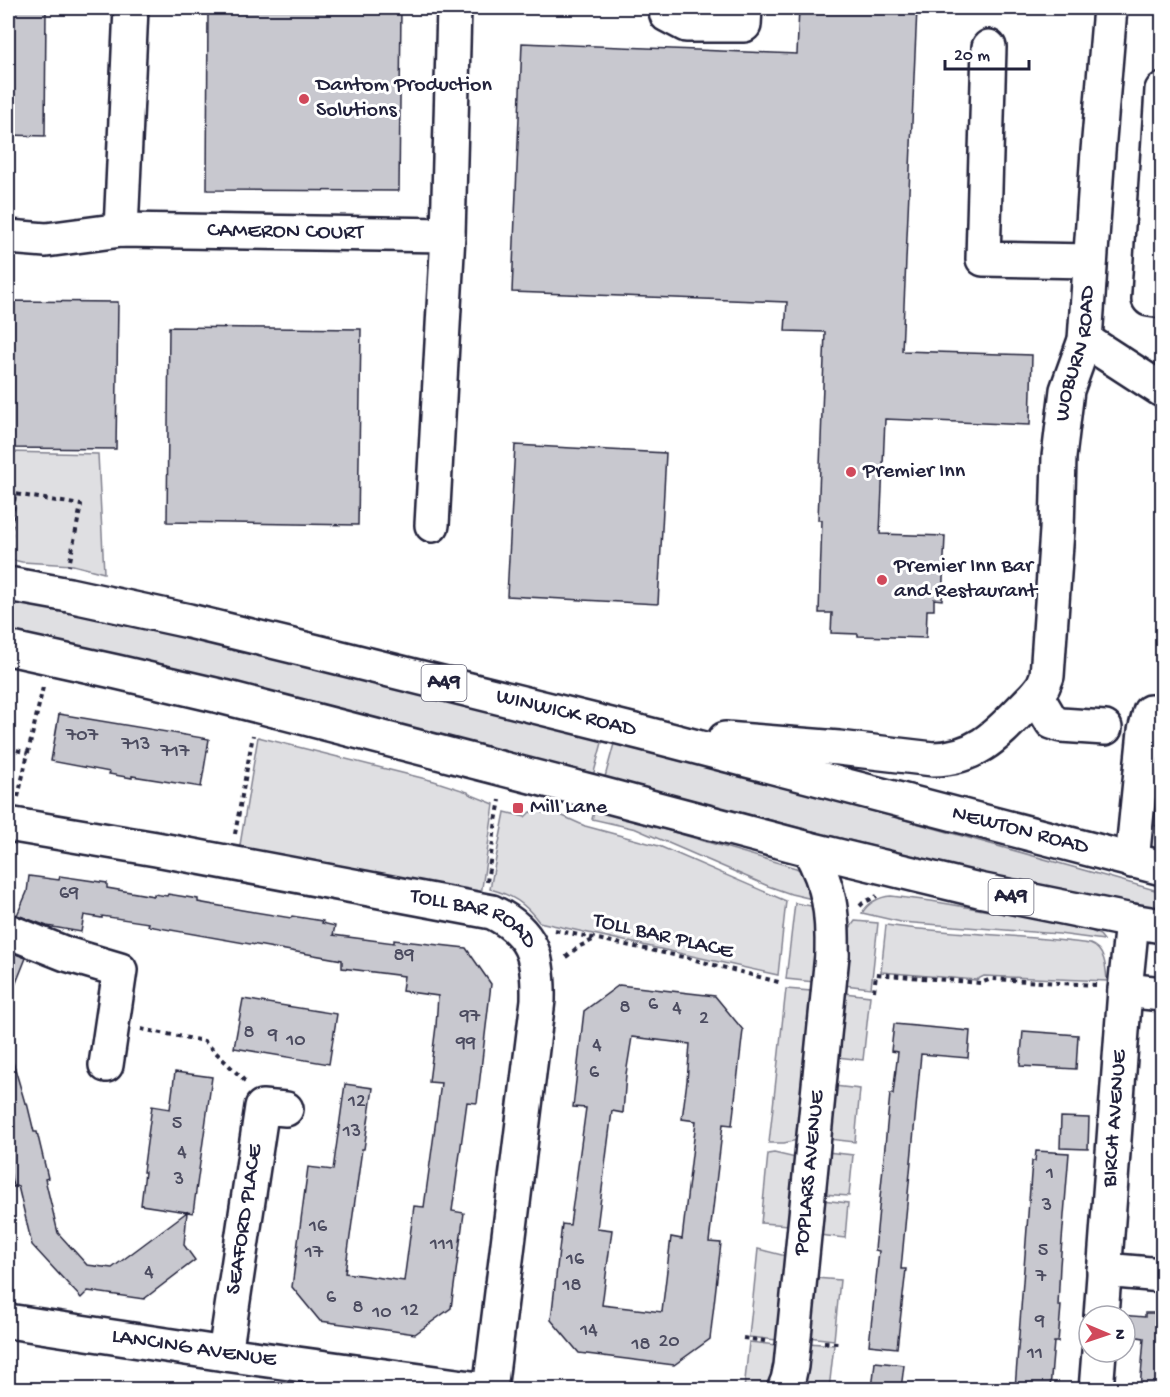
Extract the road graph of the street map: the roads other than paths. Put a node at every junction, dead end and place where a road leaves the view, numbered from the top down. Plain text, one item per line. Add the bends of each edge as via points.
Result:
1 (131, 8) edge
2 (454, 8) edge
3 (665, 8) edge
4 (745, 8) edge
5 (1110, 8) edge
6 (989, 47) dead end
7 (1162, 90) edge
8 (121, 230) junction
9 (448, 235) junction
10 (8, 237) edge
11 (1090, 261) junction
12 (1162, 301) edge
13 (1085, 340) junction
14 (1162, 390) edge
15 (432, 525) dead end
16 (8, 584) edge
17 (8, 648) edge
18 (1036, 695) junction
19 (1162, 713) edge
20 (1105, 728) dead end
21 (643, 733) junction
22 (877, 795) joint
23 (10, 824) edge
24 (809, 849) junction
25 (1147, 865) edge
26 (1147, 924) edge
27 (8, 931) edge
28 (1125, 990) junction
29 (1162, 994) edge
30 (106, 1065) dead end
31 (274, 1108) road end
32 (1104, 1270) junction
33 (1162, 1275) edge
34 (1102, 1304) edge
35 (8, 1321) edge
36 (225, 1354) junction
37 (1097, 1364) edge
38 (488, 1389) edge
39 (784, 1389) edge
40 (1096, 1389) edge

1 - 8 main road
2 - 9 main road
3 - 4 main road via 667,15 686,25 744,24
5 - 11 main road, WOBURN ROAD
6 - 11 main road via 982,259
7 - 12 main road via 1149,299
8 - 9 main road, CAMERON COURT
8 - 10 main road, CAMERON COURT via 46,240
9 - 15 main road
11 - 13 main road, WOBURN ROAD
13 - 14 main road
13 - 18 main road, WOBURN ROAD via 1067,390 1059,457 1047,676
16 - 21 main road, WINWICK ROAD / A49 via 211,626
17 - 24 main road, A49 via 251,704
18 - 20 main road via 1052,722
18 - 21 main road via 988,742 947,759
19 - 25 main road via 1150,712 1145,731
21 - 22 main road, WINWICK ROAD / A49
22 - 25 main road, NEWTON ROAD / A49
23 - 38 main road, TOLL BAR ROAD via 492,912 524,937 536,958 538,1000
24 - 26 main road, A49 via 979,890
24 - 39 main road, POPLARS AVENUE via 827,888 833,925 832,955 791,1366
26 - 28 main road, BIRCH AVENUE
27 - 30 main road via 120,970
28 - 29 main road
28 - 32 main road, BIRCH AVENUE
31 - 36 main road, SEAFORD PLACE
32 - 33 main road
32 - 34 main road, BIRCH AVENUE
35 - 36 main road, LANCING AVENUE
36 - 38 main road, LANCING AVENUE
37 - 40 main road

